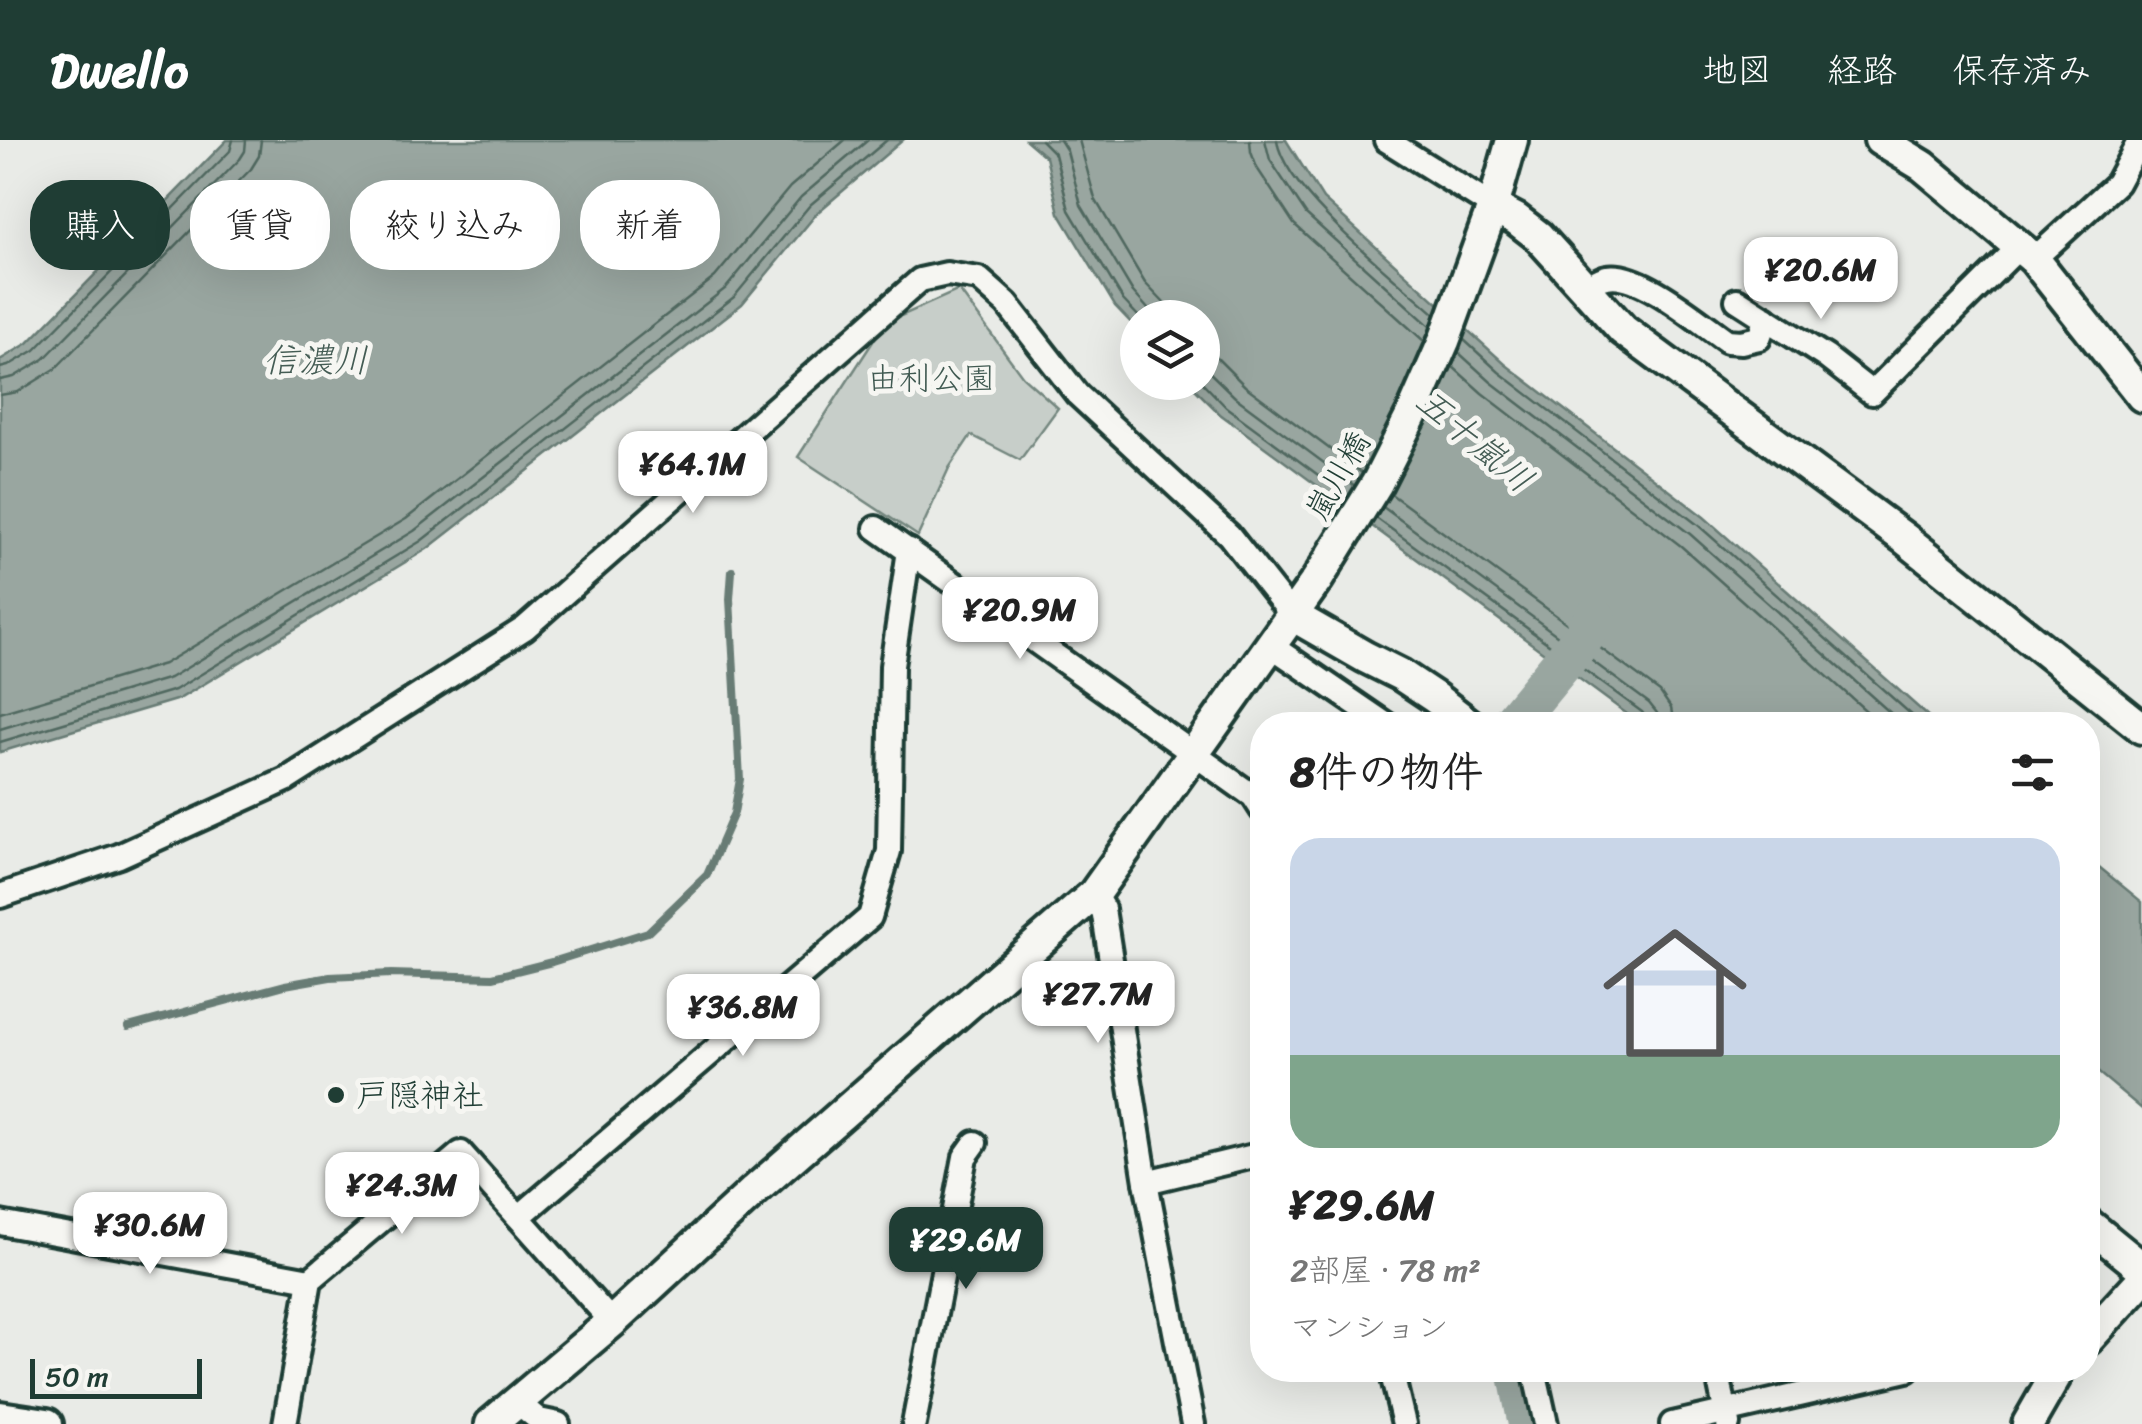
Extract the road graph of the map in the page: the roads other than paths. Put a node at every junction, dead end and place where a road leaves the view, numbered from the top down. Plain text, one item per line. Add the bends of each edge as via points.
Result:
1 (1386, 140) edge
2 (1512, 140) edge
3 (1880, 140) edge
4 (2140, 140) edge
5 (1492, 207) junction
6 (2027, 252) junction
7 (1585, 288) junction
8 (1737, 300) dead end
9 (1766, 318) junction
10 (2142, 396) edge
11 (876, 528) dead end
12 (909, 550) junction
13 (1292, 615) junction
14 (1270, 644) junction
15 (1367, 712) edge
16 (1454, 712) edge
17 (2142, 728) edge
18 (1192, 754) junction
19 (1250, 794) edge
20 (1094, 894) junction
21 (0, 896) edge
22 (975, 1143) dead end
23 (1250, 1157) edge
24 (1146, 1182) junction
25 (519, 1217) junction
26 (0, 1223) edge
27 (2100, 1234) edge
28 (2142, 1268) edge
29 (310, 1280) junction
30 (2142, 1280) edge
31 (612, 1322) junction
32 (2100, 1324) edge
33 (1394, 1382) edge
34 (1537, 1382) edge
35 (1719, 1382) edge
36 (1862, 1382) edge
37 (2052, 1382) edge
38 (516, 1402) junction
39 (0, 1416) edge
40 (1727, 1418) edge
41 (48, 1424) edge
42 (285, 1424) edge
43 (491, 1424) edge
44 (558, 1424) edge
45 (914, 1424) edge
46 (1193, 1424) edge
47 (1404, 1424) edge
48 (1546, 1424) edge
49 (1672, 1424) edge
50 (2028, 1424) edge

1 - 5 street
2 - 5 street, 嵐川橋
3 - 6 street via 1923,166
4 - 6 street via 2117,183
5 - 7 street via 1538,236
5 - 13 street, 嵐川橋 via 1412,414 1377,483
6 - 9 street via 1872,393
6 - 10 street
7 - 9 street via 1609,276 1631,280 1726,341 1758,338
7 - 17 street via 1623,330 1904,538
8 - 9 street
11 - 12 street
12 - 18 street
12 - 25 street via 892,666 889,850 870,917
13 - 14 street, 嵐川橋
13 - 16 street
13 - 21 street via 1229,535 1077,394 1006,304 979,279 947,274 920,280 525,628 286,780 118,856
14 - 15 street
14 - 18 street, 嵐川橋
18 - 19 street
18 - 20 street, 嵐川橋
20 - 24 street via 1103,909
20 - 31 street, 嵐川橋
22 - 45 street via 965,1158
23 - 24 street
24 - 46 street
25 - 29 street via 460,1153
25 - 31 street
26 - 29 street
27 - 28 street
29 - 42 street
30 - 32 street
31 - 38 street, 嵐川橋
33 - 47 street
34 - 48 street
35 - 40 street
36 - 40 street
37 - 50 street
38 - 43 street, 嵐川橋
38 - 44 street via 539,1420
39 - 41 street
40 - 49 street

